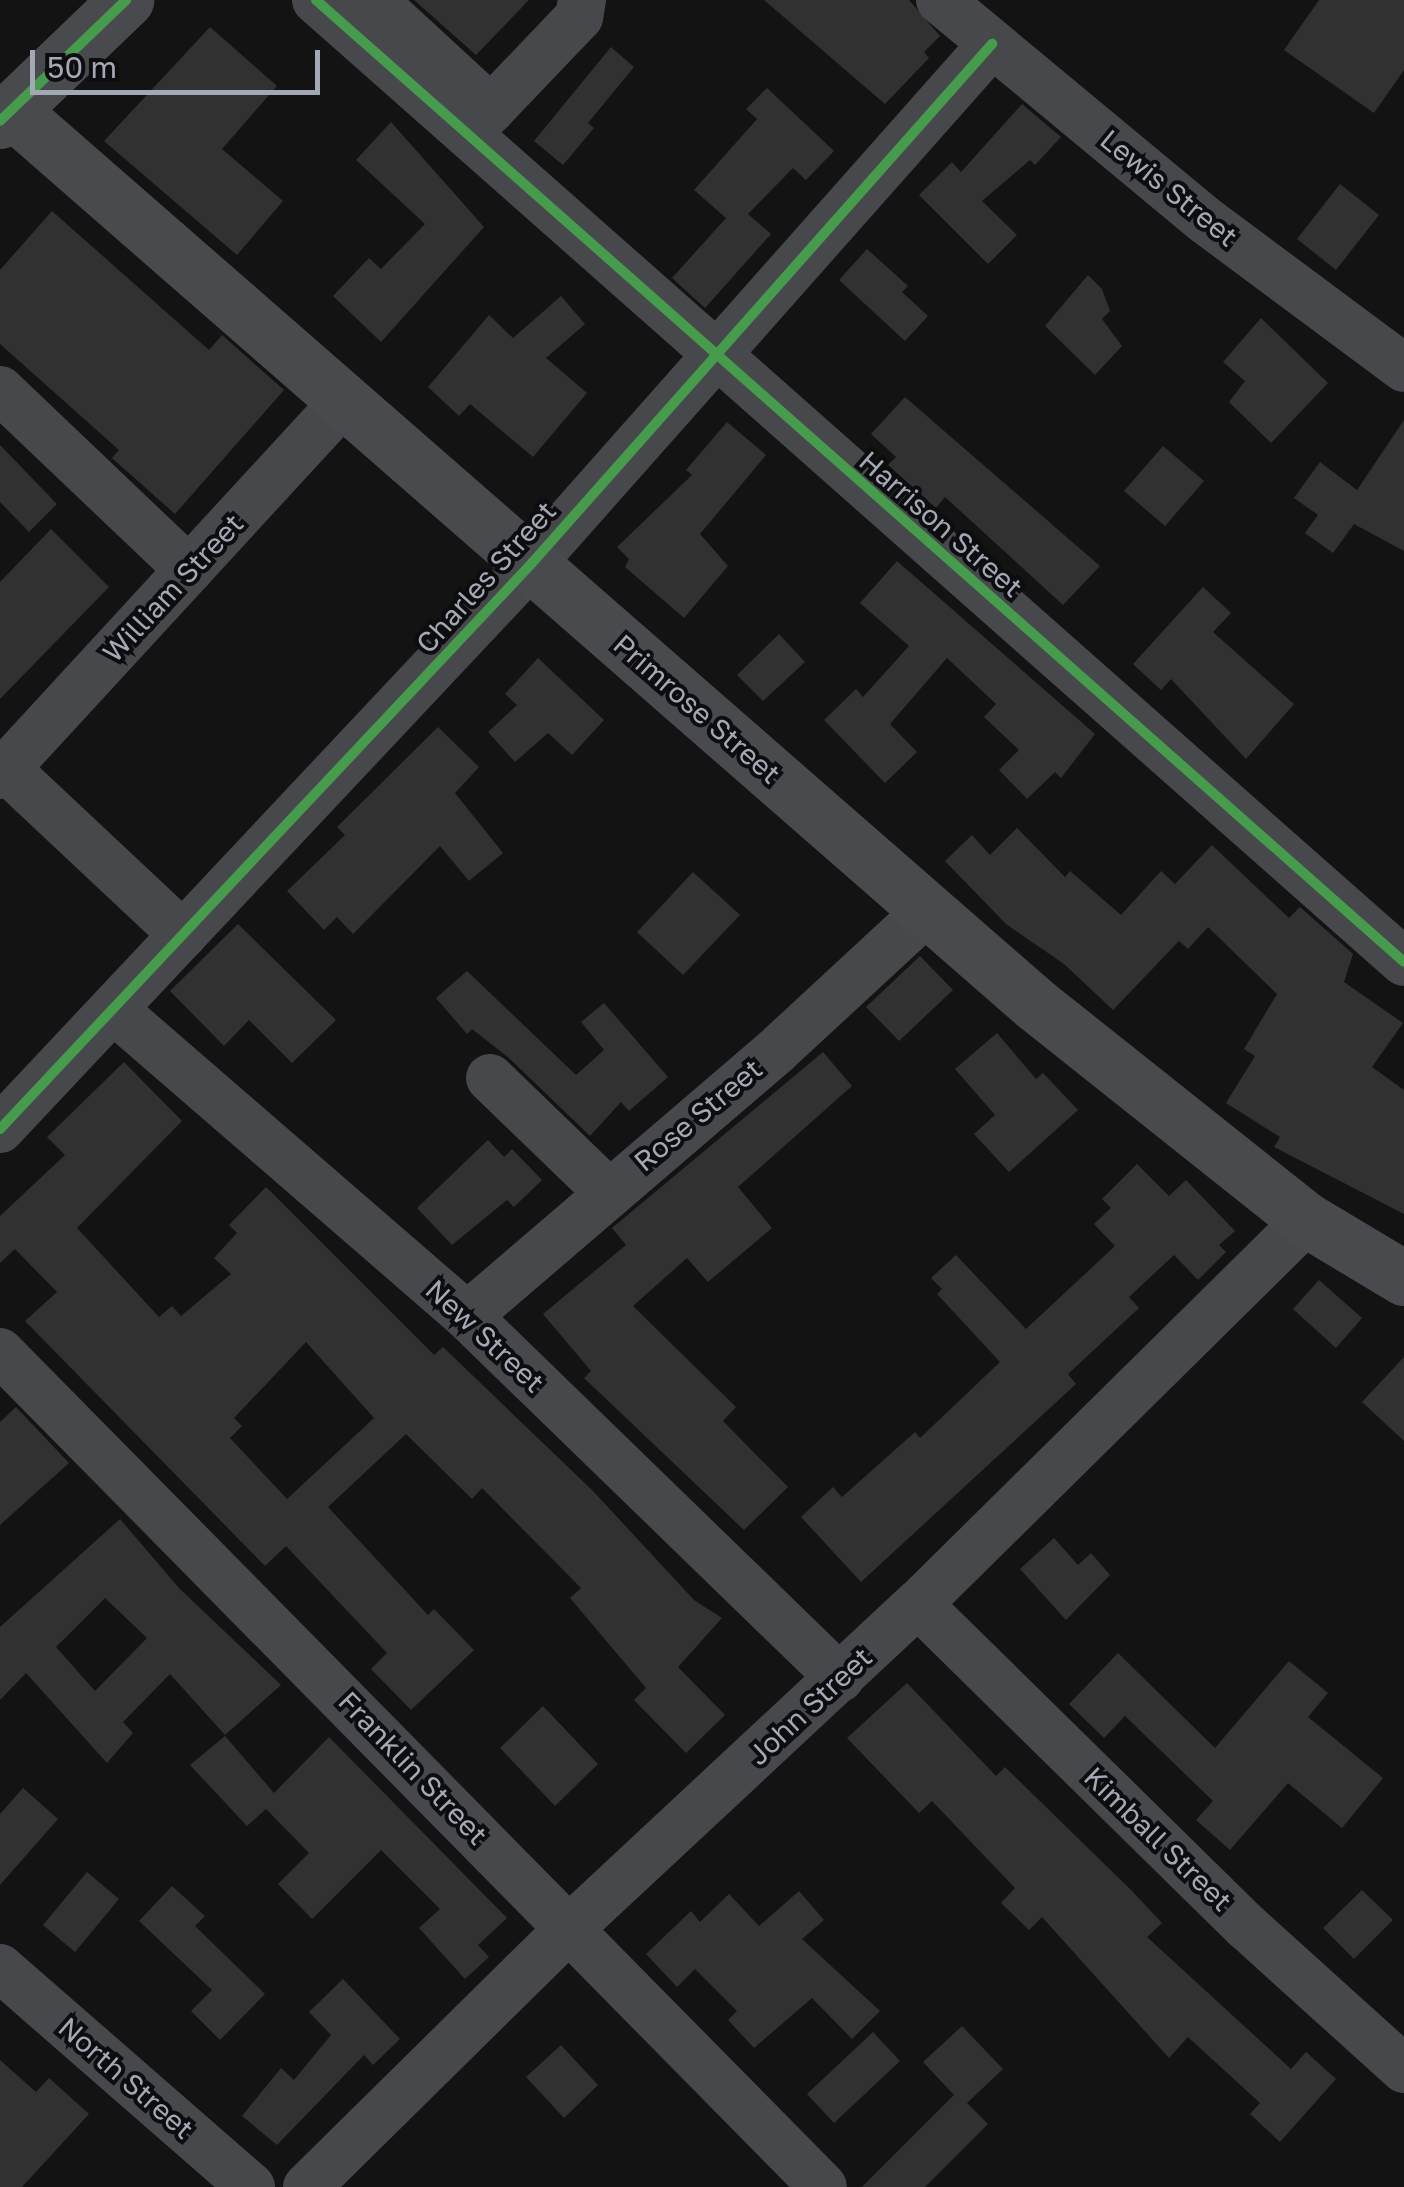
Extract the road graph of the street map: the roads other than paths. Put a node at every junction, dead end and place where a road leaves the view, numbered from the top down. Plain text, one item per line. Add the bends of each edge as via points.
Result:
1 (126, 0) edge
2 (316, 0) edge
3 (374, 0) edge
4 (582, 0) edge
5 (940, 0) edge
6 (992, 44) junction
7 (6, 116) edge
8 (480, 121) junction
9 (713, 356) junction
10 (1404, 368) edge
11 (0, 390) edge
12 (345, 400) junction
13 (532, 563) junction
14 (190, 570) junction
15 (2, 769) edge
16 (926, 911) junction
17 (184, 936) junction
18 (1404, 962) edge
19 (114, 1010) junction
20 (490, 1078) dead end
21 (0, 1129) edge
22 (608, 1191) junction
23 (1307, 1220) junction
24 (1404, 1278) edge
25 (466, 1316) junction
26 (0, 1352) edge
27 (918, 1604) junction
28 (840, 1678) junction
29 (570, 1928) junction
30 (0, 1968) edge
31 (1404, 2069) edge
32 (251, 2187) edge
33 (307, 2187) edge
34 (823, 2187) edge

1 - 7 main road
2 - 8 street, Harrison Street
3 - 8 street
4 - 8 street via 579,17
5 - 6 street, Lewis Street
6 - 9 street, Charles Street
6 - 10 street, Lewis Street via 1205,220
7 - 12 main road, Primrose Street
8 - 9 street, Harrison Street
9 - 13 street, Charles Street
9 - 18 street, Harrison Street
11 - 14 street
12 - 13 main road, Primrose Street
12 - 14 street, William Street
13 - 16 main road, Primrose Street
13 - 17 street, Charles Street
14 - 15 street, William Street
15 - 17 street
16 - 22 street, Rose Street via 775,1052
16 - 23 main road, Primrose Street via 1151,1100
17 - 19 street, Charles Street
19 - 21 street, Charles Street
19 - 25 street, New Street
20 - 22 street
22 - 25 street, Rose Street
23 - 24 main road, Primrose Street
23 - 27 street, John Street
25 - 28 street, New Street
26 - 29 street, Franklin Street
27 - 28 street, John Street
27 - 31 street, Kimball Street via 1248,1927
28 - 29 street, John Street
29 - 33 street, John Street
29 - 34 street, Franklin Street
30 - 32 street, North Street

